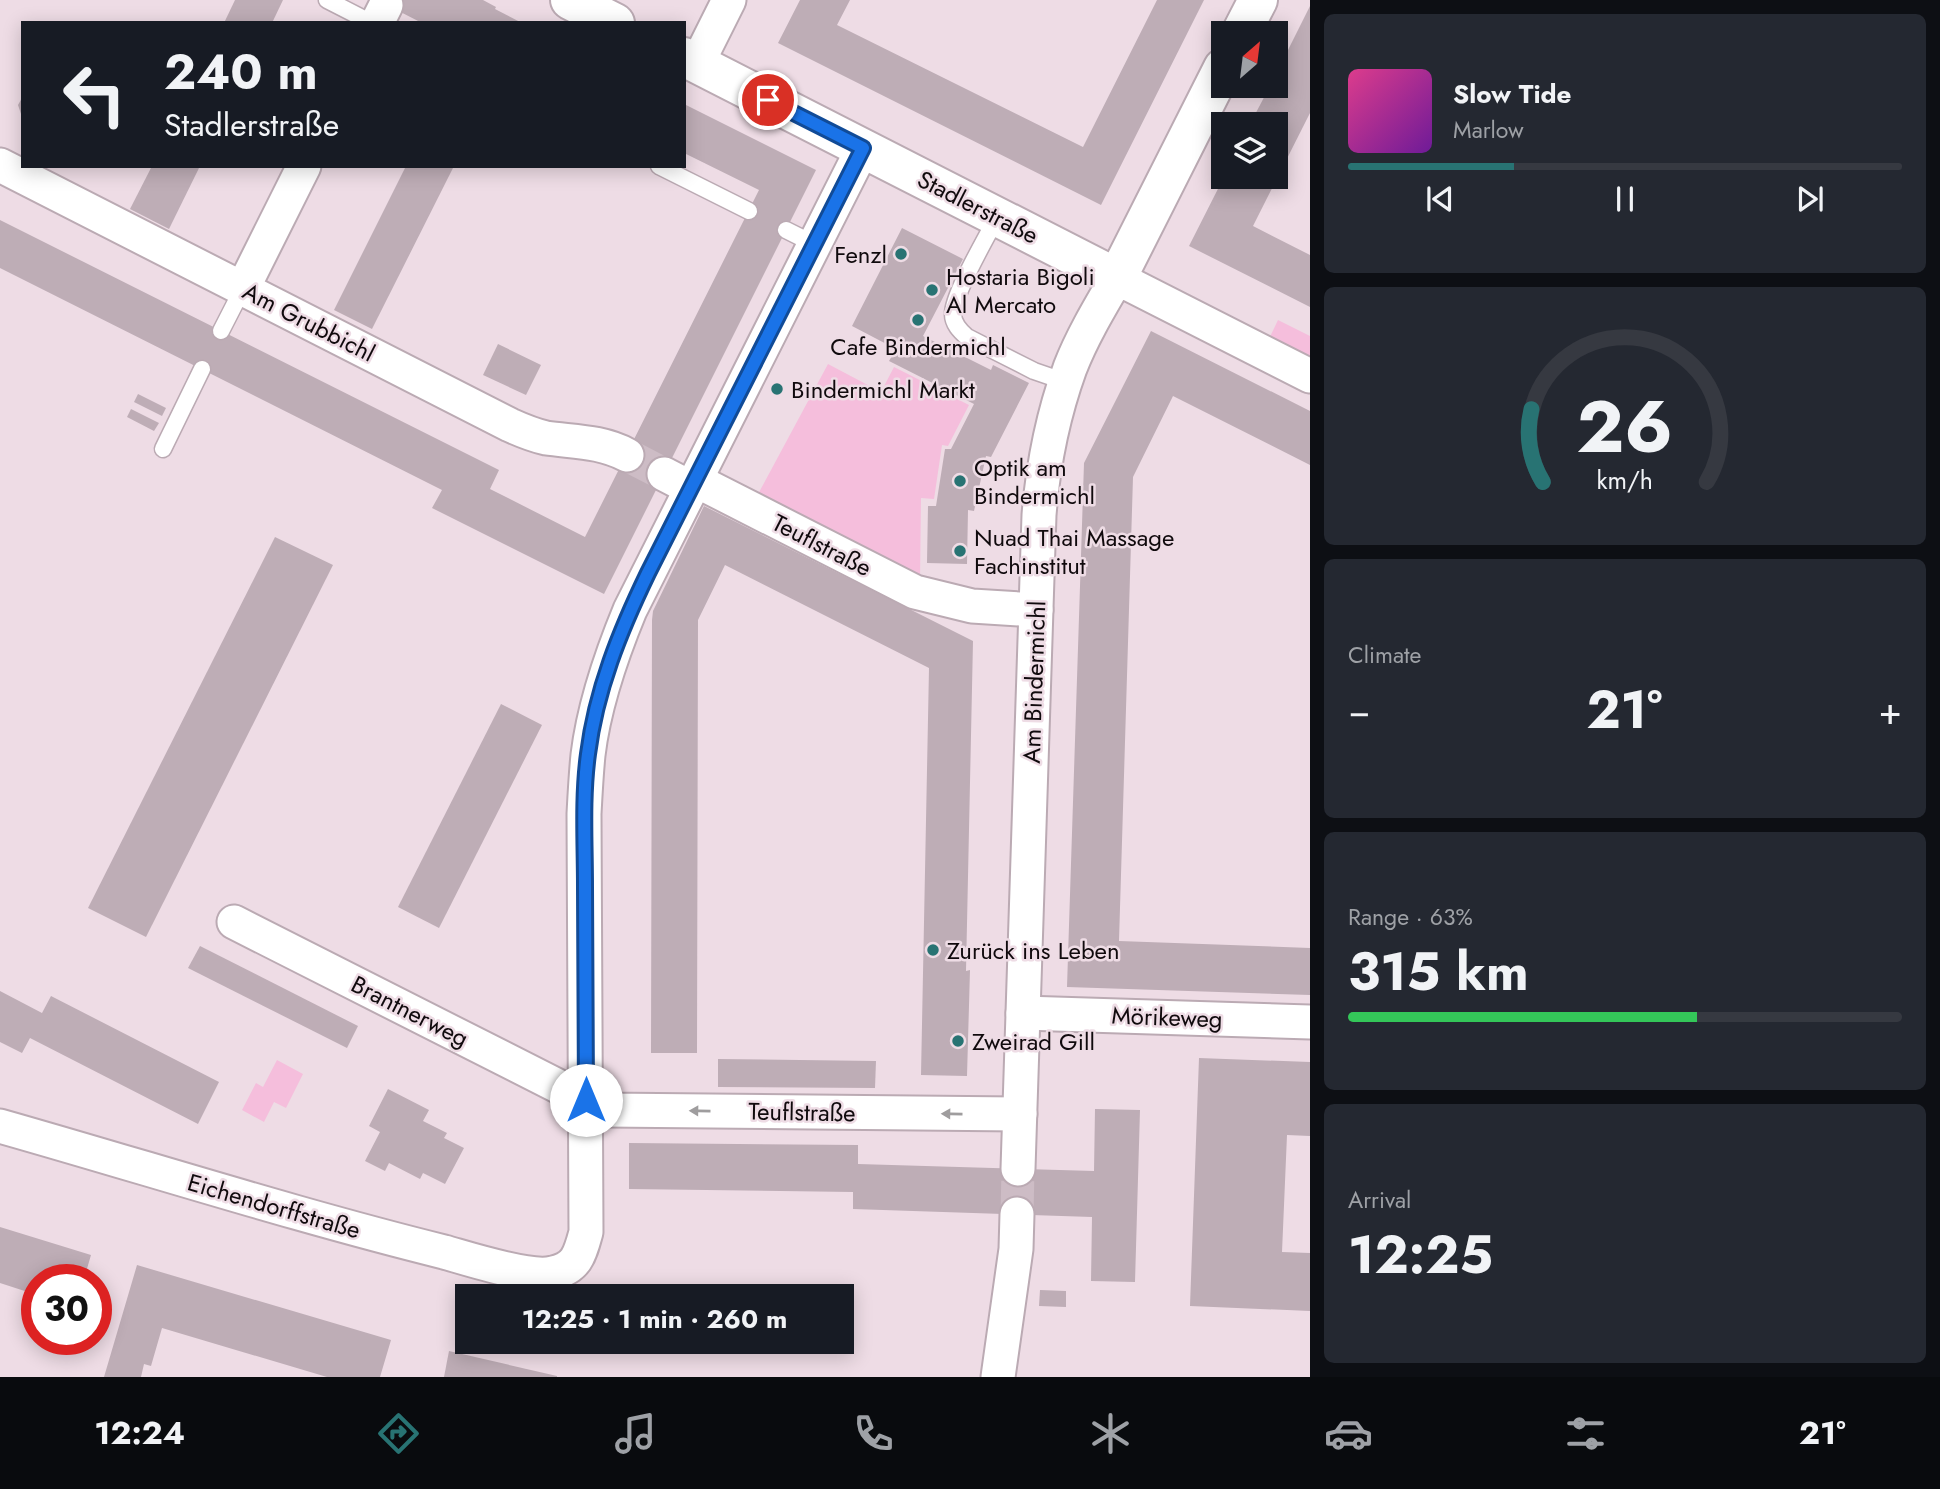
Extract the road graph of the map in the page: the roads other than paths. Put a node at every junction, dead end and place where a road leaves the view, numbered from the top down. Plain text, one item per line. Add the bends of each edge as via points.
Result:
1 (327, 0) edge
2 (570, 0) edge
3 (729, 0) edge
4 (1258, 0) edge
5 (378, 17) edge
6 (611, 21) edge
7 (1247, 21) edge
8 (691, 61) edge
9 (1211, 92) edge
10 (863, 148) junction
11 (303, 168) edge
12 (663, 168) edge
13 (2, 172) edge
14 (749, 211) dead end
15 (997, 217) junction
16 (1116, 278) junction
17 (243, 288) junction
18 (222, 331) dead end
19 (202, 369) dead end
20 (1310, 376) edge
21 (1066, 382) junction
22 (163, 449) dead end
23 (627, 455) tunnel mouth
24 (683, 481) junction
25 (1036, 610) junction
26 (234, 922) dead end
27 (1023, 1013) junction
28 (1310, 1022) edge
29 (586, 1100) junction
30 (1020, 1114) junction
31 (0, 1126) edge
32 (1018, 1169) tunnel mouth
33 (1017, 1214) tunnel mouth
34 (998, 1377) edge

1 - 5 lane
2 - 6 main road
3 - 8 street
4 - 7 main road
8 - 10 main road, Stadlerstraße
9 - 16 main road, Am Bindermichl
10 - 15 main road, Stadlerstraße
10 - 24 street via 800,237
11 - 17 street
12 - 14 lane
13 - 17 street, Am Grubbichl
15 - 16 main road, Stadlerstraße
15 - 21 lane via 956,299 953,315 958,329 1034,371
16 - 20 street, Stadlerstraße
16 - 21 street, Am Bindermichl
17 - 18 lane
17 - 23 street, Am Grubbichl via 510,425 537,436 601,444
19 - 22 lane
21 - 25 street, Am Bindermichl via 1041,491
24 - 25 street, Teuflstraße via 915,593 972,606
24 - 29 street via 617,641 588,754 584,814
25 - 27 street, Am Bindermichl
26 - 29 street, Brantnerweg
27 - 28 street, Mörikeweg
27 - 30 street, Am Bindermichl
30 -> 29 street, Teuflstraße via 606,1110
29 - 31 street, Eichendorffstraße via 586,1232 581,1253 571,1267 534,1275 352,1230
30 - 32 street, Am Bindermichl
33 - 34 street

